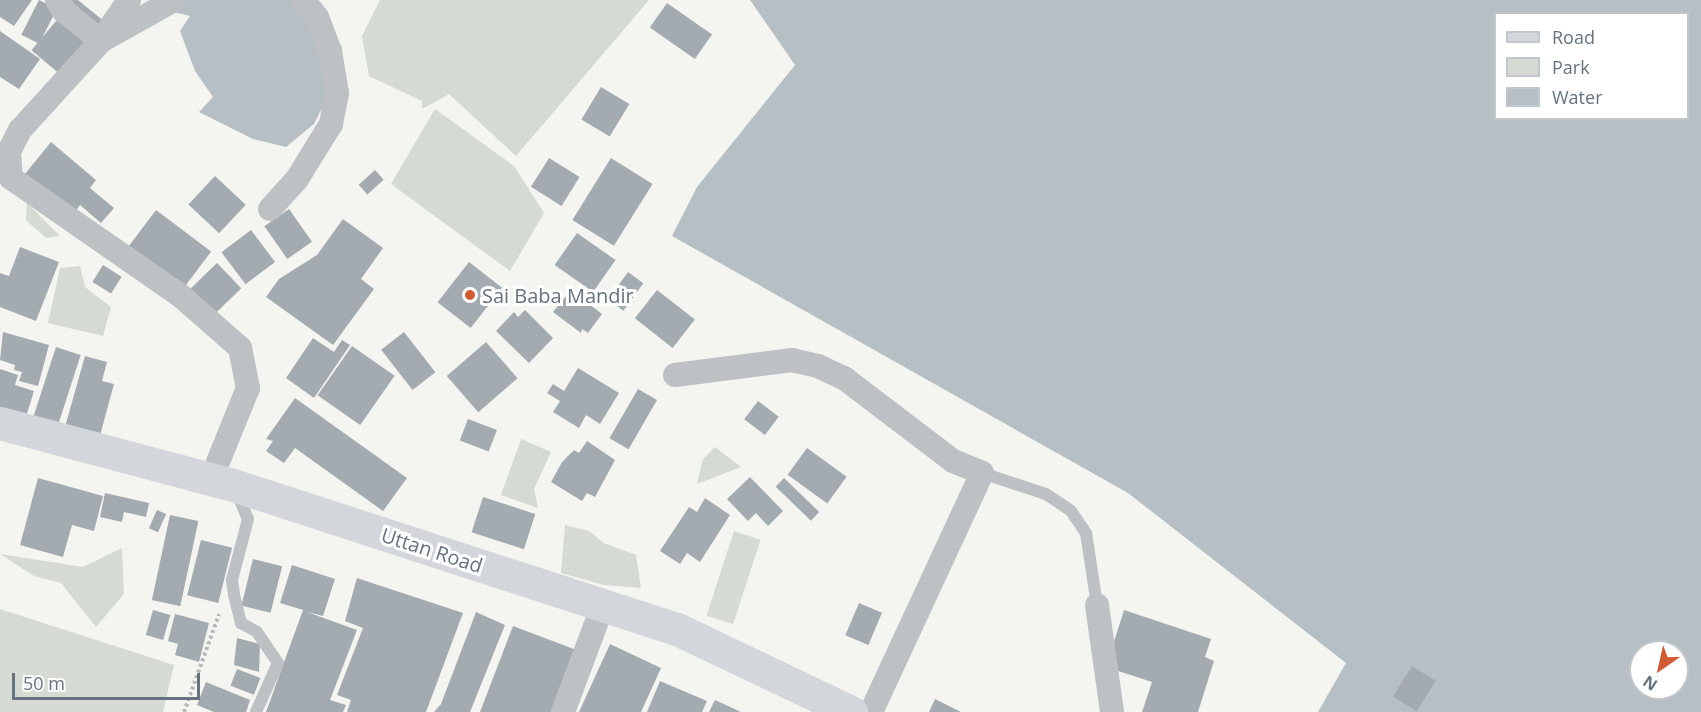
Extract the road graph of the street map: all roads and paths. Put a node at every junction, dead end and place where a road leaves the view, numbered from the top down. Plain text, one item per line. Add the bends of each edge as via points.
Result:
1 (57, 0) edge
2 (129, 0) edge
3 (174, 0) edge
4 (303, 0) edge
5 (101, 41) junction
6 (270, 209) dead end
7 (675, 375) dead end
8 (0, 423) edge
9 (982, 473) junction
10 (222, 482) junction
11 (232, 580) junction
12 (1097, 604) joint
13 (603, 606) junction
14 (184, 712) edge
15 (256, 712) edge
16 (563, 712) edge
17 (851, 712) edge
18 (871, 712) edge
19 (1112, 712) edge

1 - 5 street via 64,11
2 - 5 street
3 - 5 street
4 - 6 street via 317,17 327,43 337,93 331,124 297,178
5 - 10 street via 20,130 9,152 11,178 182,297 240,348 248,388
7 - 9 street via 792,360 818,366 844,378 953,461
8 - 10 main road, Uttan Road
9 - 12 lane via 1046,494 1071,511 1086,533
9 - 18 street
10 - 11 lane via 248,519
10 - 13 main road, Uttan Road
11 - 14 path
11 - 15 lane via 241,623 257,632 278,663
12 - 19 street
13 - 16 street
13 - 17 main road, Uttan Road via 677,629

